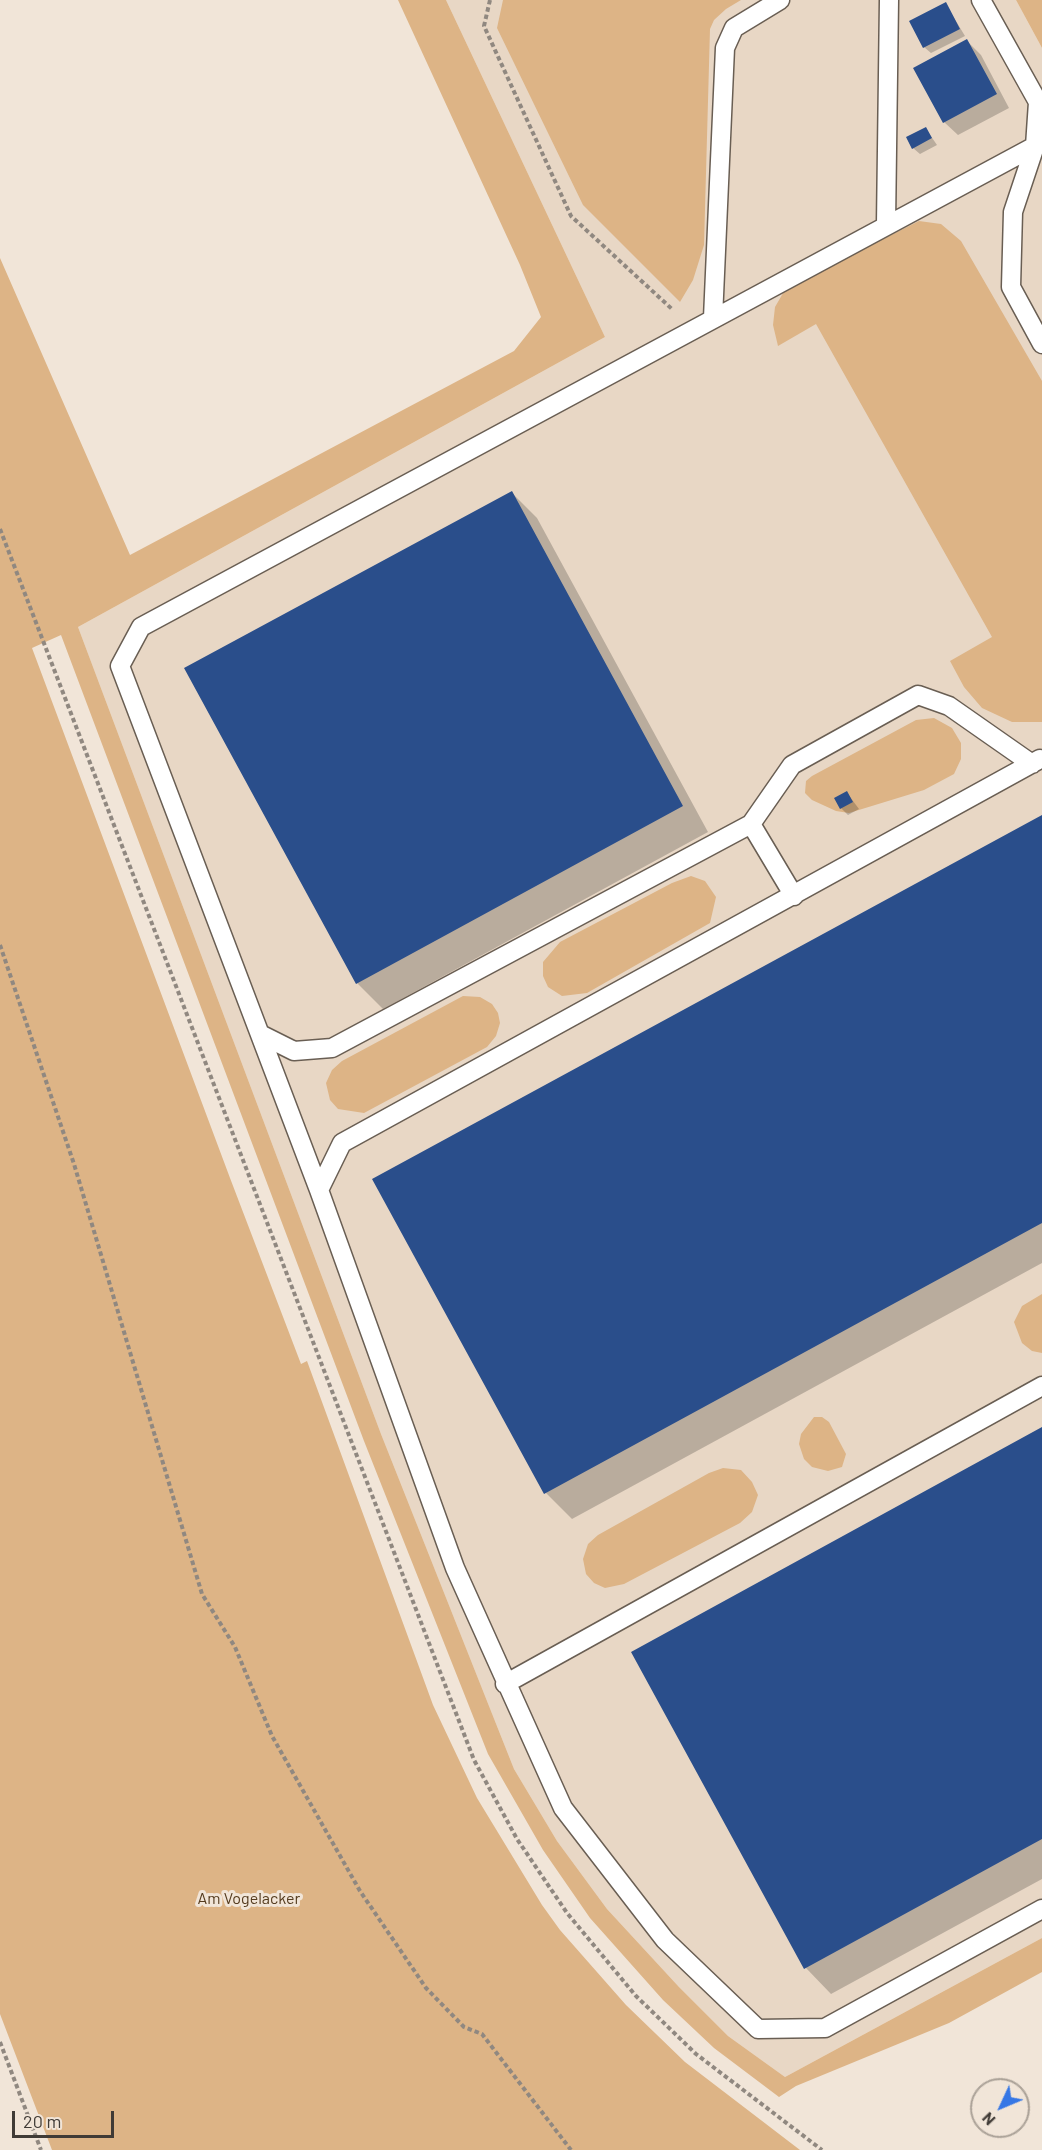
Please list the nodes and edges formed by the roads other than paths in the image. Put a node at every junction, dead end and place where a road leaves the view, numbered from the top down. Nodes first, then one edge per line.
1 (780, 0) edge
2 (889, 0) edge
3 (981, 0) edge
4 (1035, 146) junction
5 (886, 224) junction
6 (713, 318) junction
7 (1042, 344) edge
8 (1037, 761) edge
9 (751, 824) junction
10 (794, 896) junction
11 (260, 1034) junction
12 (319, 1190) junction
13 (1042, 1386) edge
14 (505, 1684) junction
15 (1042, 1909) edge

1 - 6 lane
2 - 5 lane
3 - 4 lane
4 - 5 lane
4 - 7 lane
5 - 6 lane
6 - 11 lane
8 - 9 lane
8 - 10 lane
9 - 10 lane
9 - 11 lane
10 - 12 lane
11 - 12 lane
12 - 14 lane
13 - 14 lane
14 - 15 lane

